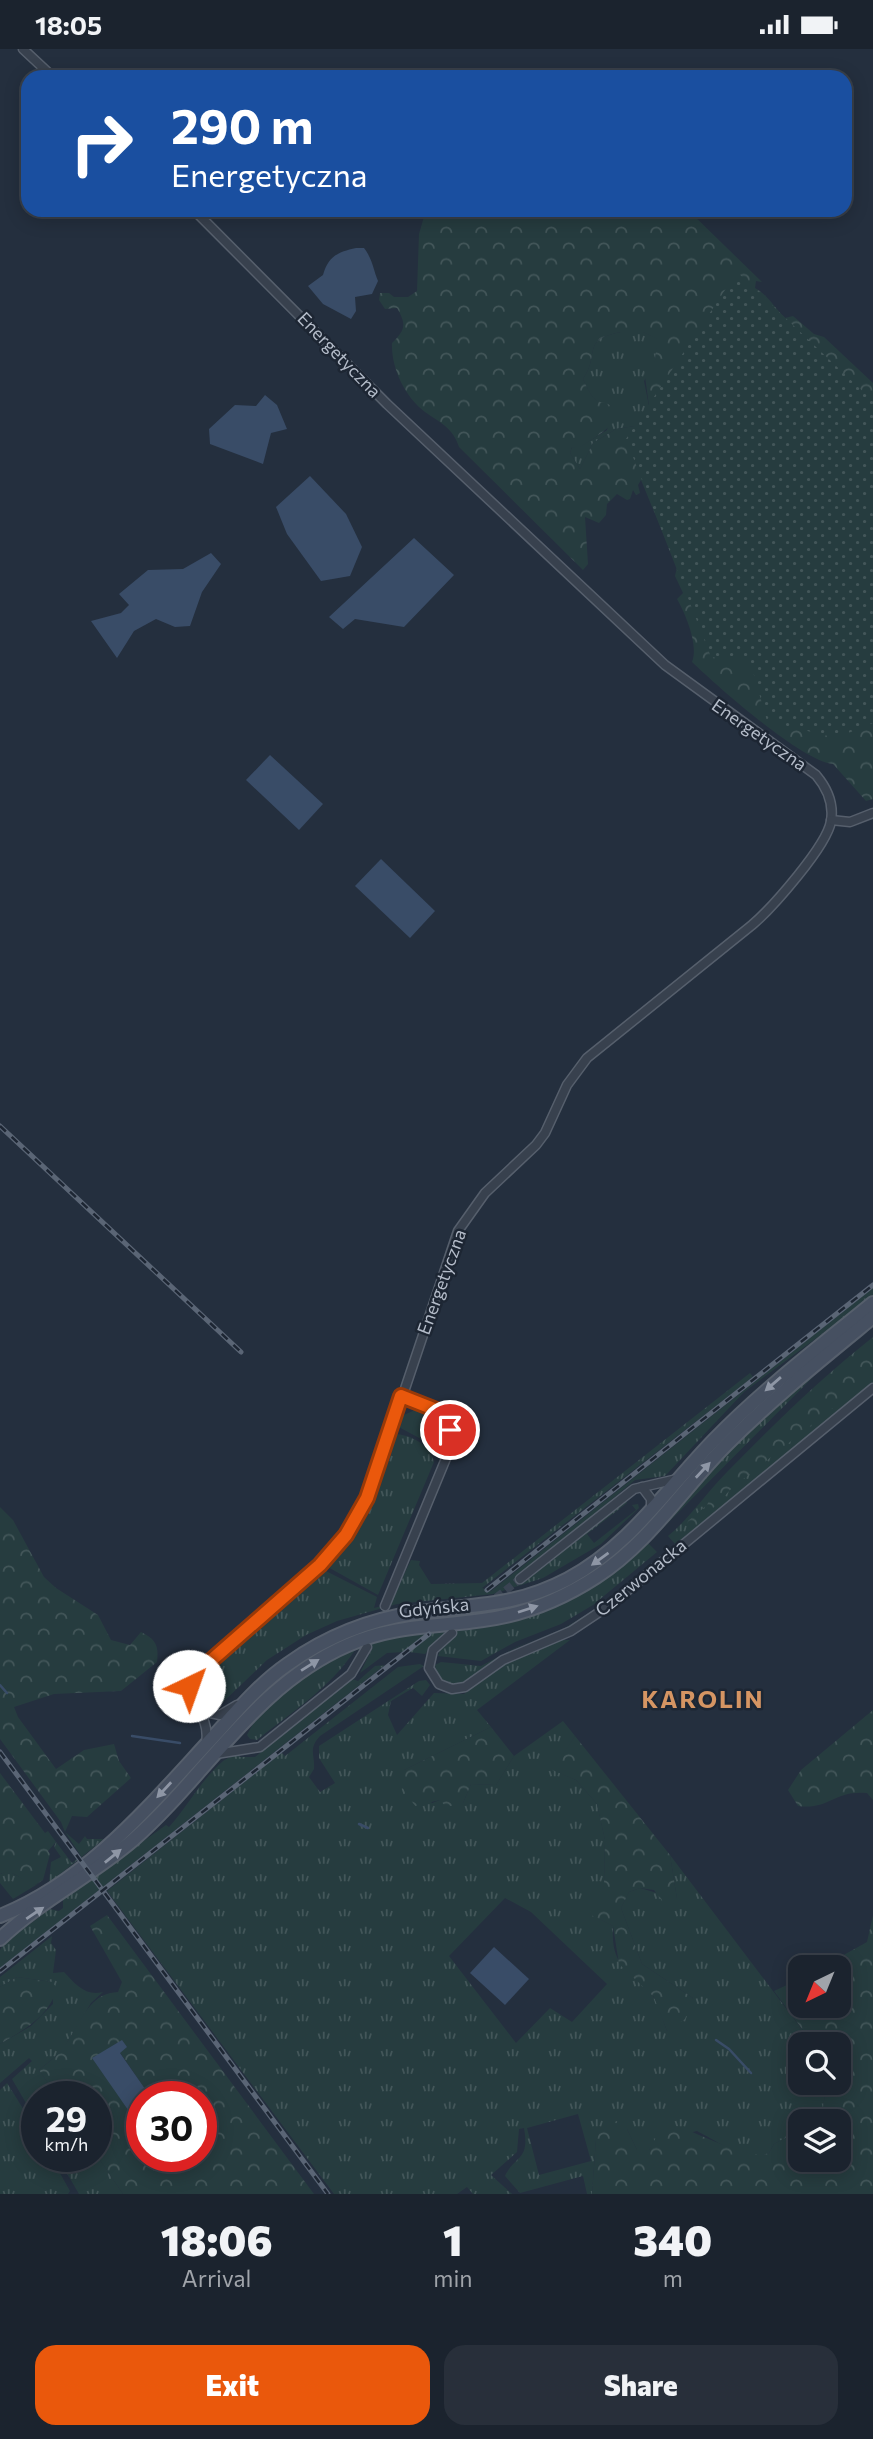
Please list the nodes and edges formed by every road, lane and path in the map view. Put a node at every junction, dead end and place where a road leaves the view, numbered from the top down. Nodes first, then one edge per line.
1 (23, 49) edge
2 (45, 70) edge
3 (201, 217) edge
4 (873, 813) edge
5 (831, 820) junction
6 (873, 1303) edge
7 (873, 1317) edge
8 (873, 1388) edge
9 (401, 1396) junction
10 (680, 1478) junction
11 (642, 1487) junction
12 (650, 1513) junction
13 (520, 1579) tunnel mouth
14 (385, 1606) dead end
15 (452, 1633) dead end
16 (367, 1647) dead end
17 (249, 1698) junction
18 (201, 1711) junction
19 (241, 1725) junction
20 (210, 1749) junction
21 (248, 1750) junction
22 (0, 1916) edge
23 (0, 1939) edge

1 - 2 street
3 - 5 street, Energetyczna
4 - 5 street
5 - 9 street, Energetyczna
6 -> 10 main road, Gdyńska
19 -> 7 main road, Gdyńska
8 - 15 street, Czerwonacka
9 - 14 street
9 - 18 street, Energetyczna
10 - 11 street
10 - 12 main road, Gdyńska
11 - 12 street
11 - 13 street
12 -> 17 main road, Gdyńska
16 - 21 street
17 - 18 street
17 - 20 main road, Gdyńska
18 - 20 street, Energetyczna
19 - 20 main road, Gdyńska
19 - 21 street
20 - 21 street
20 -> 22 main road, Gdyńska
23 -> 20 main road, Gdyńska

